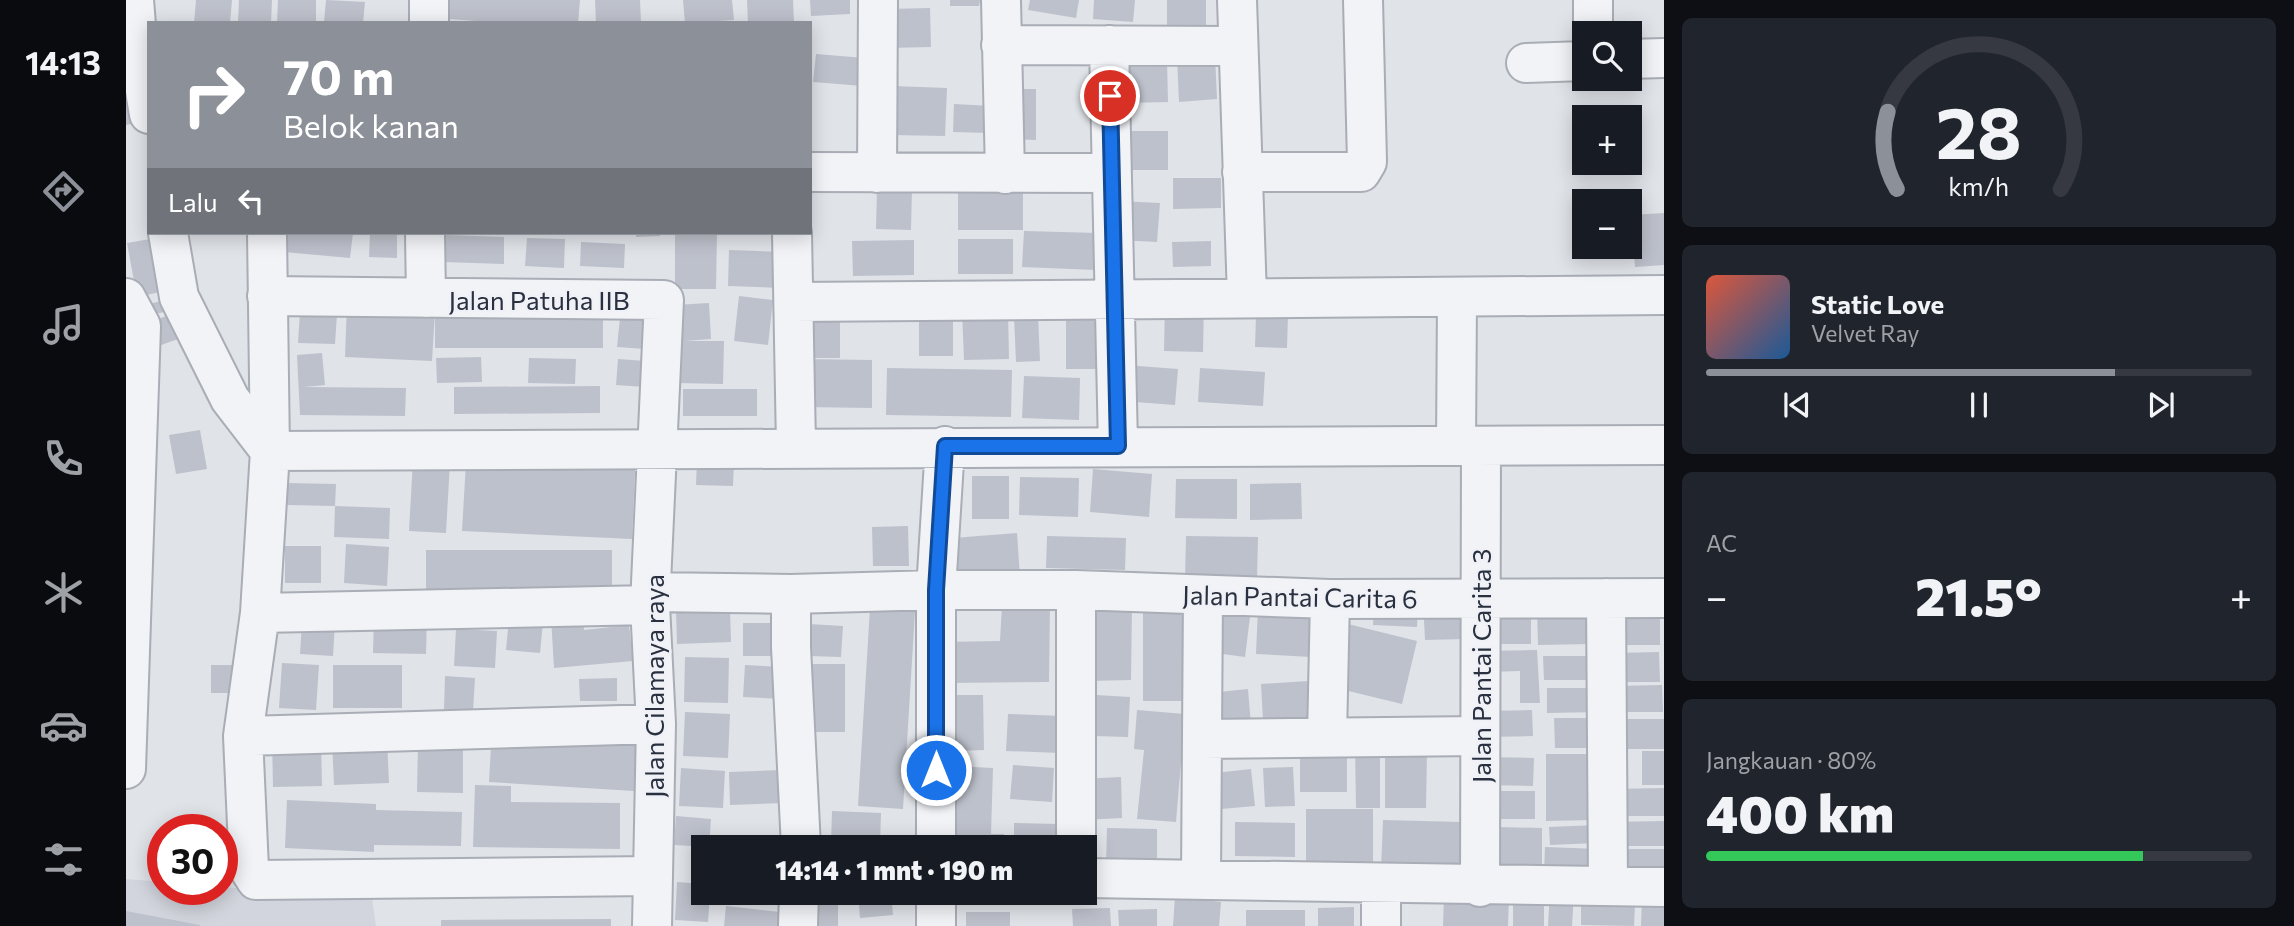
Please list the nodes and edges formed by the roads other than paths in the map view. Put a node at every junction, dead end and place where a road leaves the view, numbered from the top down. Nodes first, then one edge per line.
1 (134, 0) edge
2 (429, 0) edge
3 (878, 0) edge
4 (1001, 0) edge
5 (1237, 0) edge
6 (1363, 0) edge
7 (1593, 0) edge
8 (429, 21) edge
9 (1592, 21) edge
10 (1001, 45) junction
11 (1109, 45) junction
12 (1236, 46) junction
13 (143, 50) edge
14 (1664, 58) edge
15 (1642, 59) edge
16 (1572, 61) edge
17 (1526, 63) dead end
18 (147, 93) edge
19 (812, 172) edge
20 (1242, 172) junction
21 (877, 173) junction
22 (1111, 173) junction
23 (1005, 174) junction
24 (168, 235) edge
25 (267, 235) edge
26 (425, 235) edge
27 (792, 235) edge
28 (1664, 295) edge
29 (267, 296) junction
30 (1247, 297) junction
31 (126, 298) edge
32 (426, 298) junction
33 (1457, 299) junction
34 (1115, 301) junction
35 (794, 302) junction
36 (1468, 445) junction
37 (1664, 445) edge
38 (796, 446) junction
39 (945, 446) junction
40 (1118, 446) junction
41 (658, 447) junction
42 (270, 451) junction
43 (132, 454) edge
44 (936, 590) junction
45 (1076, 590) junction
46 (791, 594) junction
47 (1203, 595) junction
48 (1481, 598) junction
49 (1606, 598) junction
50 (1664, 598) edge
51 (650, 599) junction
52 (1331, 599) junction
53 (260, 613) junction
54 (129, 615) edge
55 (656, 724) junction
56 (243, 736) junction
57 (1479, 736) junction
58 (1327, 737) junction
59 (1202, 739) junction
60 (126, 769) edge
61 (801, 835) edge
62 (936, 835) edge
63 (1076, 835) edge
64 (652, 876) junction
65 (1097, 878) edge
66 (1201, 878) junction
67 (1381, 885) junction
68 (1608, 886) junction
69 (1480, 887) junction
70 (1664, 887) edge
71 (799, 905) edge
72 (936, 905) edge
73 (652, 926) edge
74 (798, 926) edge
75 (936, 926) edge
76 (1381, 926) edge

1 - 13 street
2 - 8 street
3 - 21 street
4 - 10 street
5 - 12 street
6 - 20 street
7 - 9 street
10 - 11 street
10 - 23 street
11 - 12 street
11 - 22 street
12 - 20 street
13 - 18 street
14 - 15 street
16 - 17 street
19 - 21 street
20 - 30 street
21 - 23 street
22 - 23 street
22 - 34 street
24 - 42 street
25 - 29 street
26 - 32 street
27 - 35 street
28 - 33 street
29 - 32 street, Jalan Patuha IIB
29 - 42 street
30 - 33 street
30 - 34 street
31 - 43 street
32 - 41 street, Jalan Patuha IIB
33 - 36 street, Jalan Pantai Carita 3
34 - 35 street
34 - 40 street
35 - 38 street
36 - 37 street
36 - 40 street
36 - 48 street, Jalan Pantai Carita 3
38 - 39 street
38 - 41 street
39 - 40 street
39 - 44 street
41 - 42 street
41 - 51 street, Jalan Cilamaya raya
42 - 53 street
43 - 54 street
44 - 45 street, Jalan Pantai Carita 6
44 - 46 street, Jalan Cilamaya raya
44 - 62 street
45 - 47 street, Jalan Pantai Carita 6
45 - 63 street
46 - 51 street, Jalan Cilamaya raya
46 - 61 street
47 - 52 street, Jalan Pantai Carita 6
47 - 59 street
48 - 49 street, Jalan Pantai Carita 6
48 - 52 street, Jalan Pantai Carita 6
48 - 57 street, Jalan Pantai Carita 3
49 - 50 street, Jalan Pantai Carita 6
49 - 68 street
51 - 53 street, Jalan Cilamaya raya
51 - 55 street, Jalan Cilamaya raya
52 - 58 street
53 - 56 street
54 - 60 street
55 - 56 street
55 - 64 street, Jalan Cilamaya raya
56 - 64 street
57 - 58 street
57 - 69 street, Jalan Pantai Carita 3
58 - 59 street
59 - 66 street
64 - 73 street, Jalan Cilamaya raya
65 - 66 street
66 - 67 street
67 - 69 street
67 - 76 street
68 - 69 street
68 - 70 street
71 - 74 street
72 - 75 street

